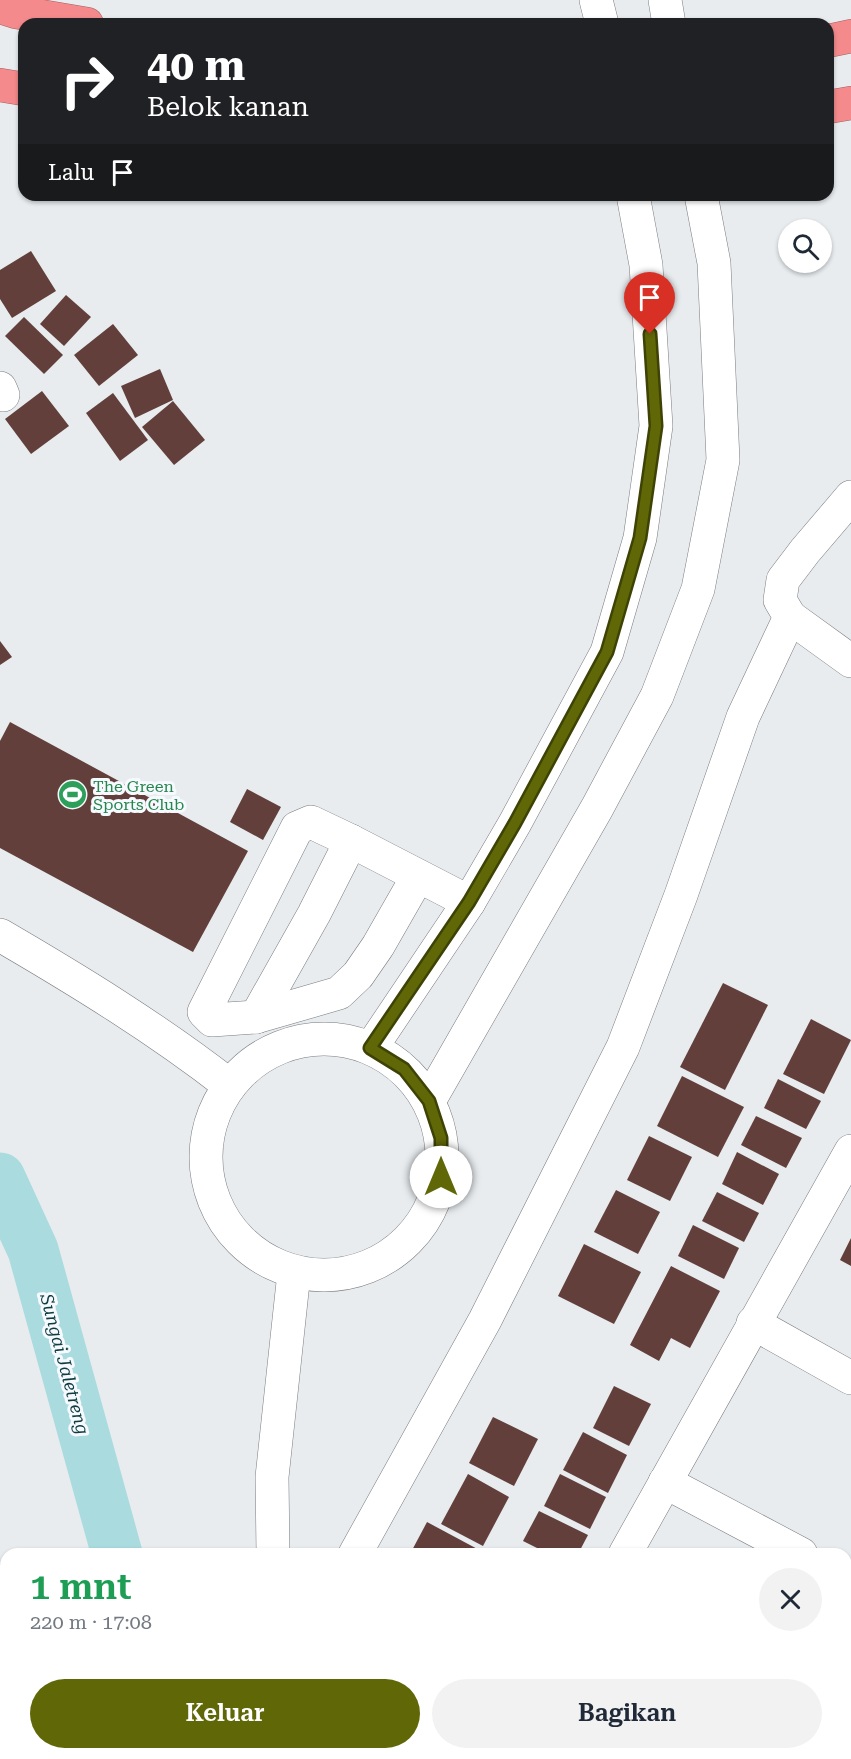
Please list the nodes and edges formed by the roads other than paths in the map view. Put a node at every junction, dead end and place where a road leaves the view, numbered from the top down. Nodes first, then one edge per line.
1 (665, 0) edge
2 (0, 7) edge
3 (52, 18) edge
4 (668, 18) edge
5 (851, 36) edge
6 (834, 40) edge
7 (0, 85) edge
8 (18, 88) edge
9 (851, 103) edge
10 (834, 106) edge
11 (634, 201) edge
12 (702, 201) edge
13 (851, 497) edge
14 (790, 617) junction
15 (851, 661) edge
16 (351, 841) junction
17 (418, 876) junction
18 (469, 902) junction
19 (0, 935) edge
20 (256, 1017) junction
21 (370, 1048) junction
22 (229, 1085) junction
23 (429, 1101) junction
24 (851, 1151) edge
25 (294, 1273) junction
26 (753, 1323) junction
27 (851, 1378) edge
28 (665, 1482) junction
29 (273, 1548) edge
30 (358, 1548) edge
31 (628, 1548) edge
32 (790, 1548) edge

1 - 4 street
2 - 3 highway
5 - 6 highway
7 - 8 highway
9 - 10 highway
11 - 18 street
12 - 23 street
13 - 14 street
14 - 15 street
14 - 30 street
16 - 17 street
16 - 20 street
16 - 20 street
17 - 18 street
17 - 20 street
18 - 21 street
19 - 22 street
21 - 22 street
21 - 23 street
22 - 25 street
23 - 25 street
24 - 26 street
25 - 29 street
26 - 27 street
26 - 28 street
28 - 31 street
28 - 32 street

